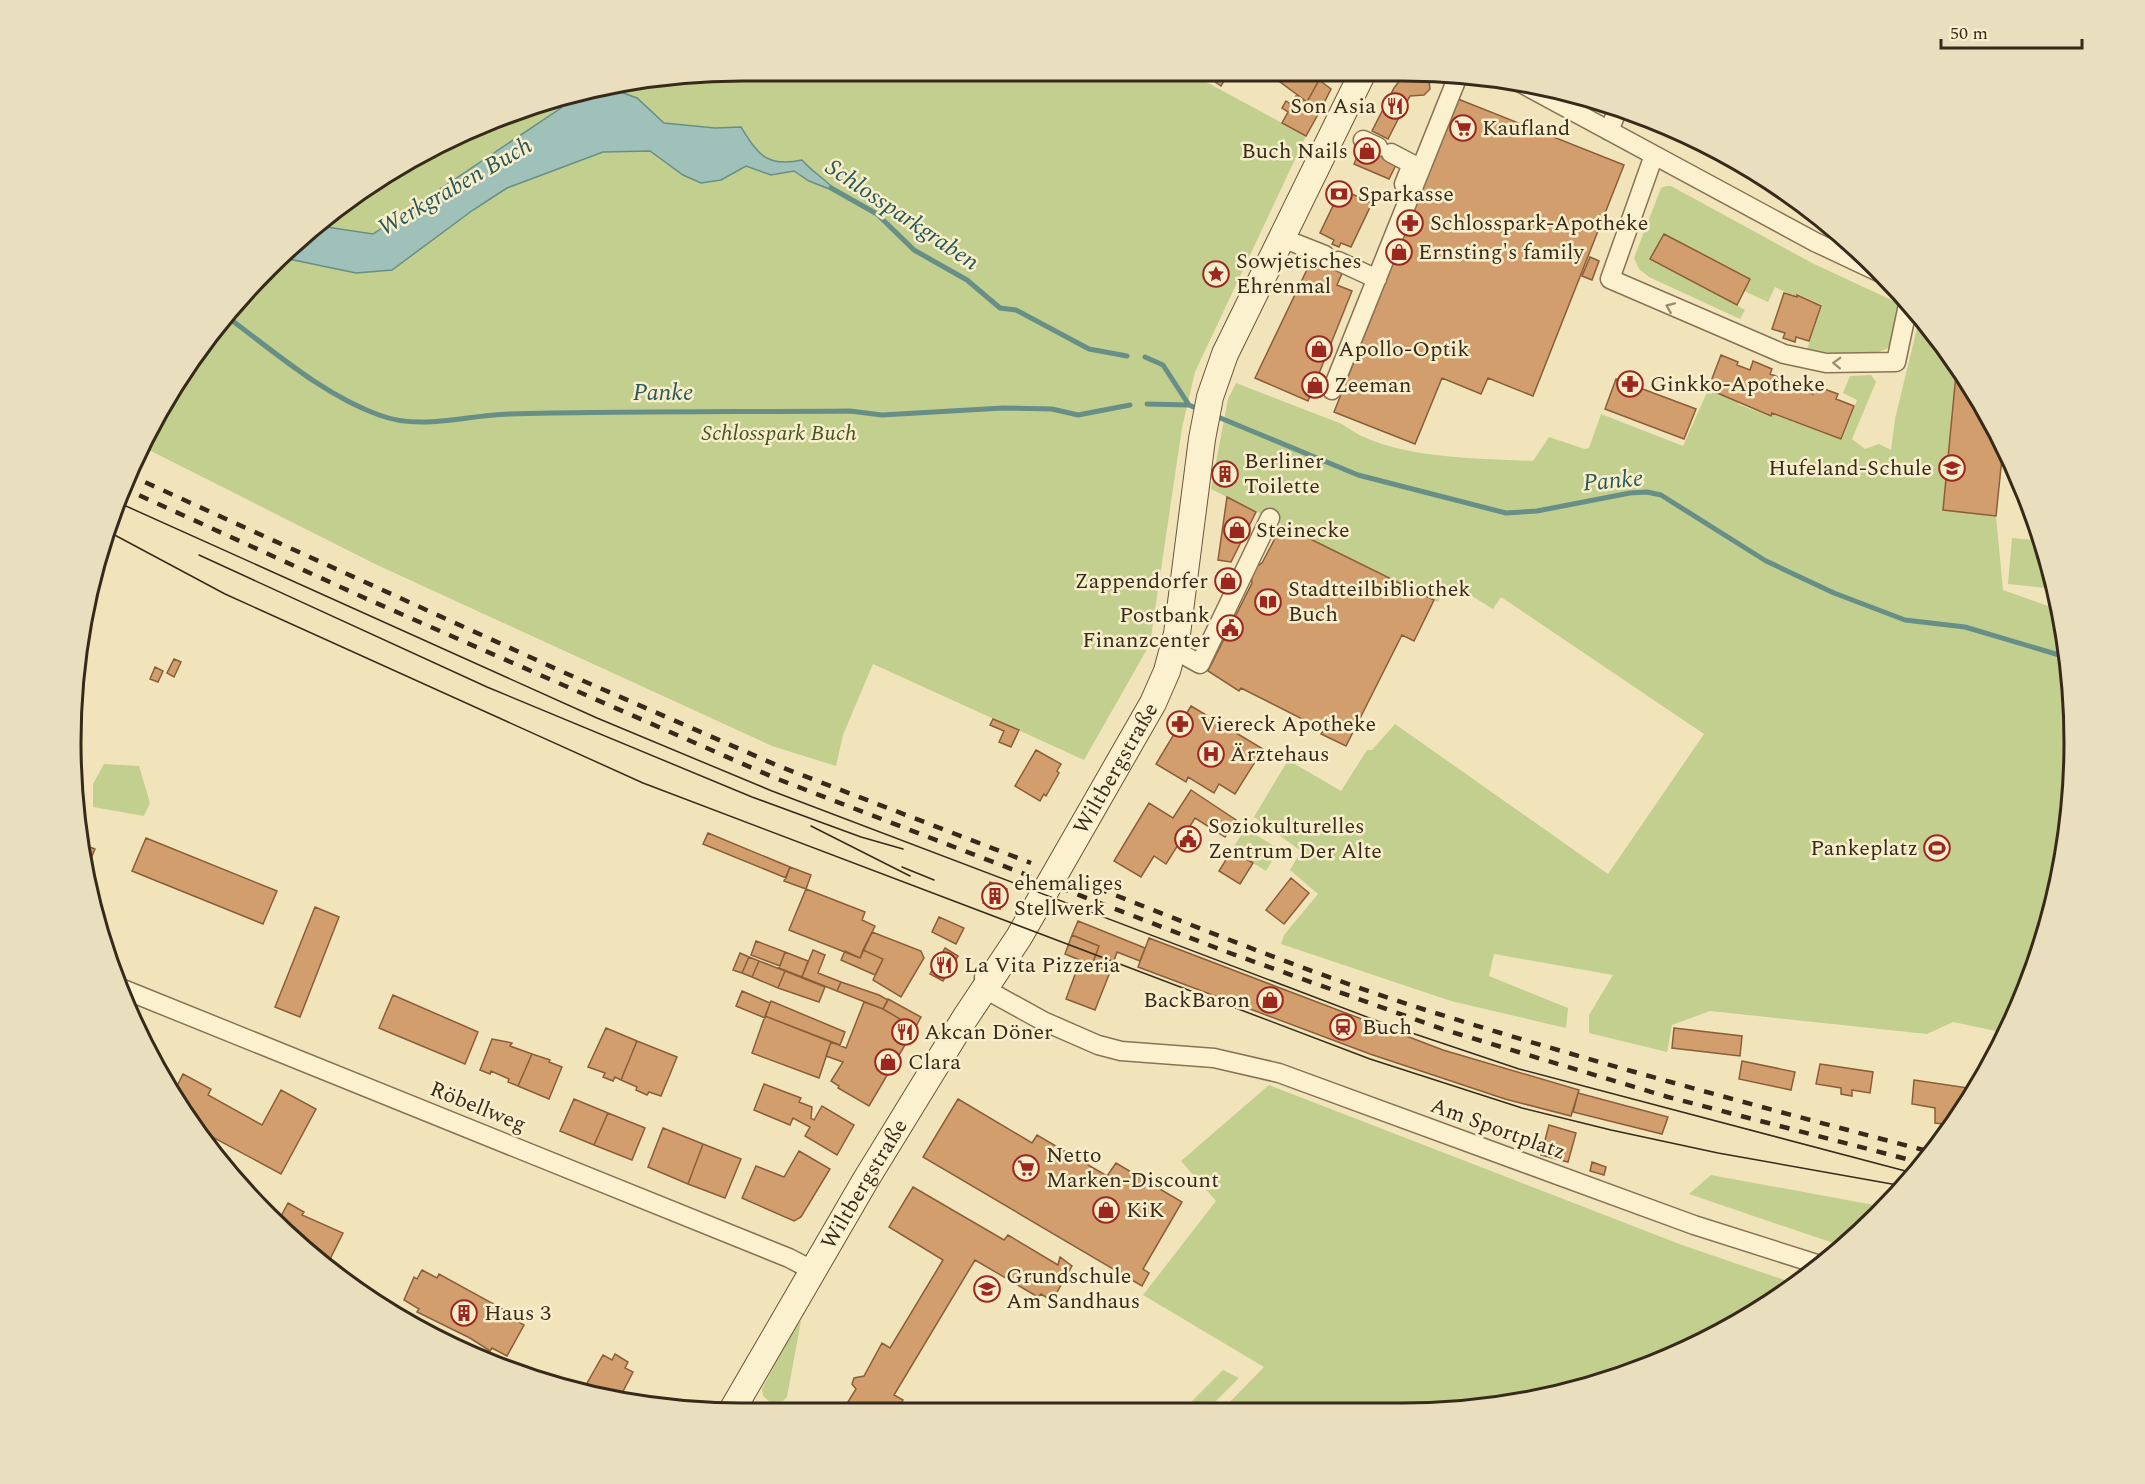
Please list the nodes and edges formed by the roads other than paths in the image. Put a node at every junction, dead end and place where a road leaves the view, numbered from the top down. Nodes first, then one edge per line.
1 (1359, 81) edge
2 (1455, 83) edge
3 (1549, 98) edge
4 (1615, 116) edge
5 (1609, 131) junction
6 (1377, 147) dead end
7 (1654, 154) junction
8 (1412, 191) junction
9 (1282, 238) junction
10 (1856, 261) edge
11 (1377, 279) junction
12 (1906, 314) edge
13 (1332, 390) dead end
14 (1270, 519) dead end
15 (1173, 649) junction
16 (986, 989) junction
17 (130, 992) edge
18 (1810, 1262) edge
19 (814, 1271) junction
20 (738, 1403) edge

1 - 9 main road, Wiltbergstraße
2 - 8 street
3 - 5 street
4 - 5 street
5 - 7 street
6 - 8 street
7 - 10 street
12 -> 7 street
8 - 11 street
9 - 11 street
9 - 15 main road, Wiltbergstraße
11 - 13 street
14 - 15 street
15 - 16 main road, Wiltbergstraße
16 - 18 street, Am Sportplatz
16 - 19 main road, Wiltbergstraße
17 - 19 street, Röbellweg
19 - 20 main road, Wiltbergstraße

